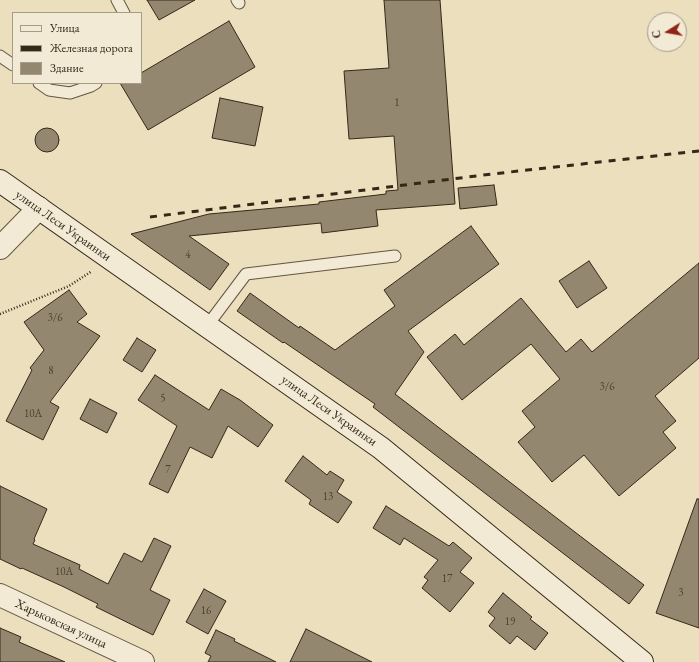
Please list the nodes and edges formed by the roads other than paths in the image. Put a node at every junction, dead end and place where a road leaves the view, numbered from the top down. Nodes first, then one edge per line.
1 (117, 0) edge
2 (123, 12) edge
3 (0, 56) edge
4 (12, 64) edge
5 (40, 84) edge
6 (94, 84) edge
7 (0, 181) edge
8 (38, 208) junction
9 (0, 248) edge
10 (395, 256) dead end
11 (207, 326) junction
12 (0, 595) edge
13 (143, 662) edge
14 (642, 662) edge

1 - 2 lane
3 - 4 lane
5 - 6 lane
7 - 8 main road, улица Леси Украинки
8 - 9 main road
8 - 11 main road, улица Леси Украинки
10 - 11 lane
11 - 14 main road, улица Леси Украинки
12 - 13 main road, Харьковская улица

